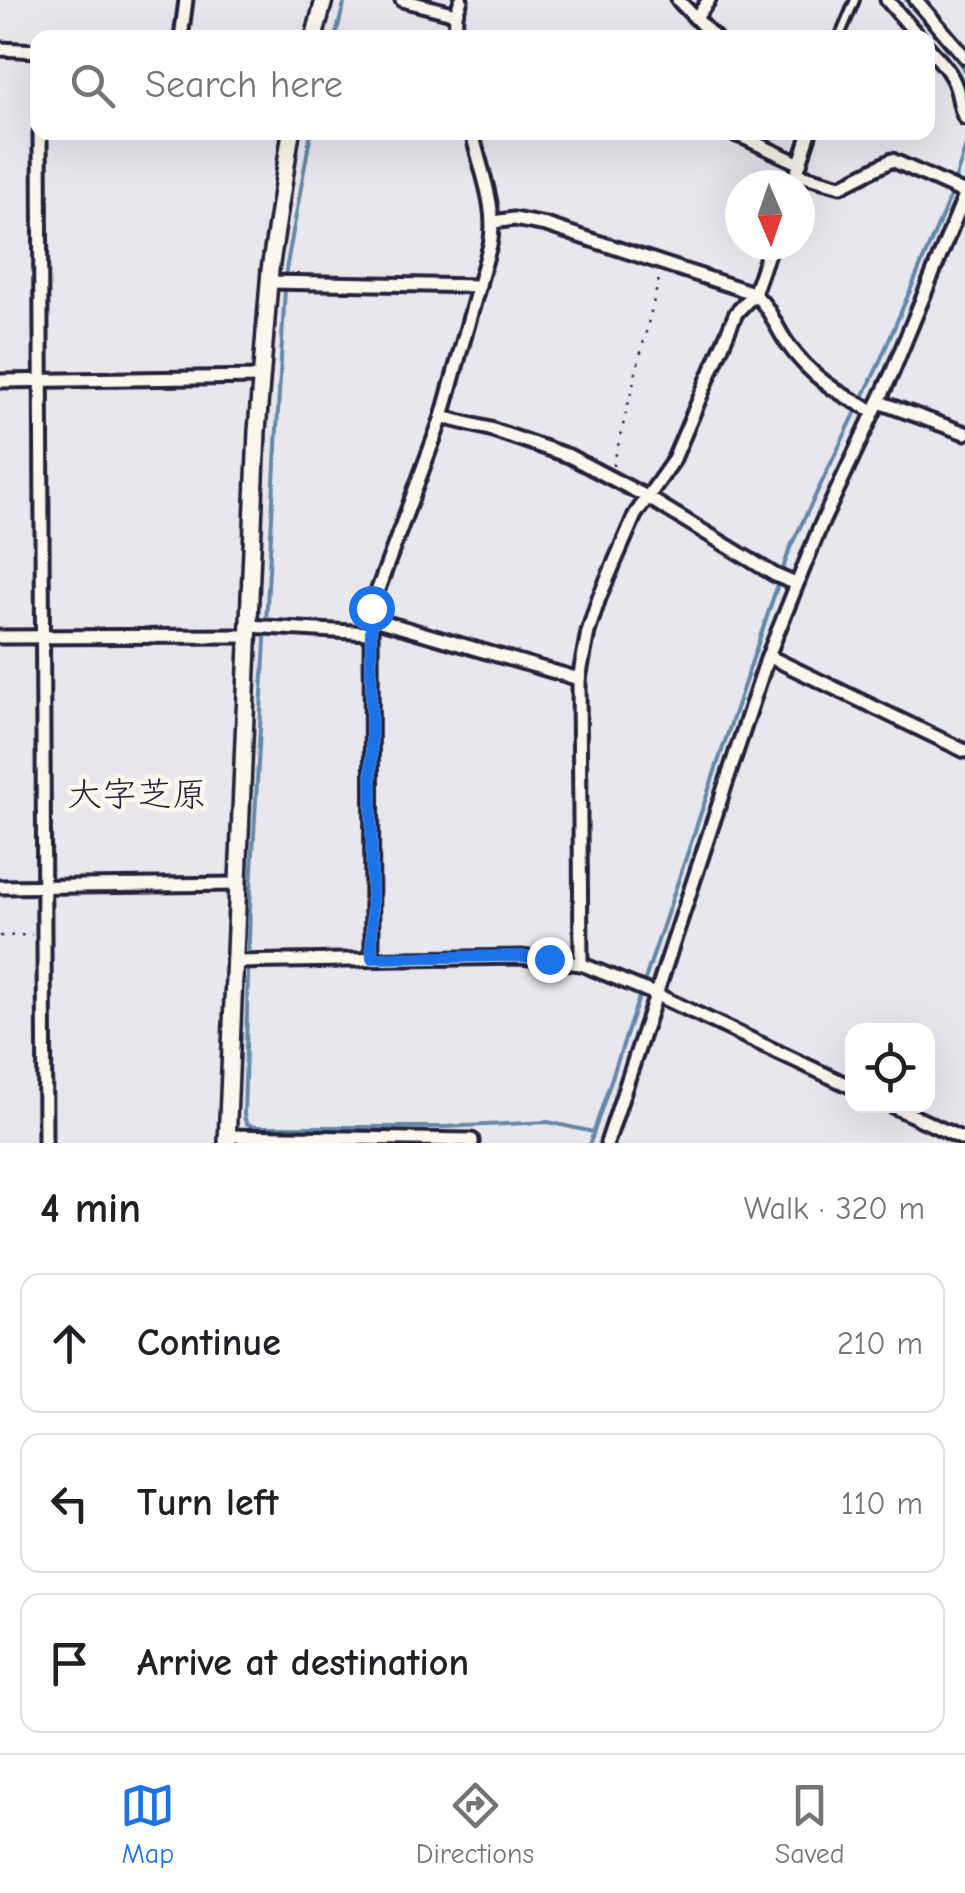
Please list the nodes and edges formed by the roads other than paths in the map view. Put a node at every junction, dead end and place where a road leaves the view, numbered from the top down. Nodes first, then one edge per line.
1 (186, 0) edge
2 (324, 0) edge
3 (402, 0) edge
4 (461, 0) edge
5 (678, 0) edge
6 (709, 0) edge
7 (855, 0) edge
8 (887, 0) edge
9 (916, 0) edge
10 (456, 14) junction
11 (696, 18) junction
12 (182, 30) edge
13 (316, 30) edge
14 (455, 30) edge
15 (707, 30) edge
16 (842, 30) edge
17 (913, 30) edge
18 (0, 49) edge
19 (30, 51) edge
20 (935, 55) edge
21 (965, 57) edge
22 (965, 117) edge
23 (40, 140) edge
24 (290, 140) edge
25 (474, 140) edge
26 (748, 140) edge
27 (808, 140) edge
28 (791, 170) edge
29 (798, 170) edge
30 (815, 179) edge
31 (964, 193) edge
32 (493, 222) junction
33 (766, 260) edge
34 (281, 283) junction
35 (478, 286) junction
36 (754, 294) junction
37 (260, 377) junction
38 (42, 380) junction
39 (0, 381) edge
40 (873, 407) junction
41 (442, 418) junction
42 (965, 433) edge
43 (647, 497) junction
44 (793, 583) junction
45 (370, 618) junction
46 (258, 629) junction
47 (370, 633) junction
48 (0, 636) edge
49 (42, 636) junction
50 (768, 656) junction
51 (580, 679) junction
52 (965, 752) edge
53 (237, 884) junction
54 (0, 887) edge
55 (44, 887) junction
56 (372, 958) junction
57 (233, 962) junction
58 (581, 964) junction
59 (654, 993) junction
60 (845, 1084) edge
61 (907, 1113) edge
62 (226, 1140) edge
63 (965, 1140) edge
64 (45, 1143) edge
65 (472, 1143) edge
66 (606, 1143) edge

1 - 12 street
2 - 13 street
3 - 10 street
4 - 10 street
5 - 11 street
6 - 11 street
7 - 16 lane
8 - 17 street
9 - 21 street
10 - 14 street
11 - 15 street
18 - 19 street
20 - 22 street
23 - 38 street
24 - 34 street
25 - 32 street
26 - 28 street
27 - 29 street
30 - 31 street
31 - 40 street
32 - 35 street
32 - 36 street
33 - 36 street
34 - 35 street
34 - 37 street
35 - 41 street
36 - 40 street
36 - 43 street
37 - 38 street
37 - 46 street
38 - 39 street
38 - 49 street
40 - 42 street
40 - 44 street
41 - 43 street
41 - 45 street
43 - 44 street
43 - 51 street
44 - 50 street
45 - 47 street
45 - 51 street
46 - 47 street
46 - 49 street
46 - 53 street
47 - 56 street
48 - 49 street
49 - 55 street
50 - 52 street
50 - 59 street
51 - 58 street
53 - 55 street
53 - 57 street
54 - 55 street
55 - 64 street
56 - 57 street
56 - 58 street
57 - 62 street
58 - 59 street
59 - 60 street
59 - 66 street
61 - 63 street
62 - 65 street

